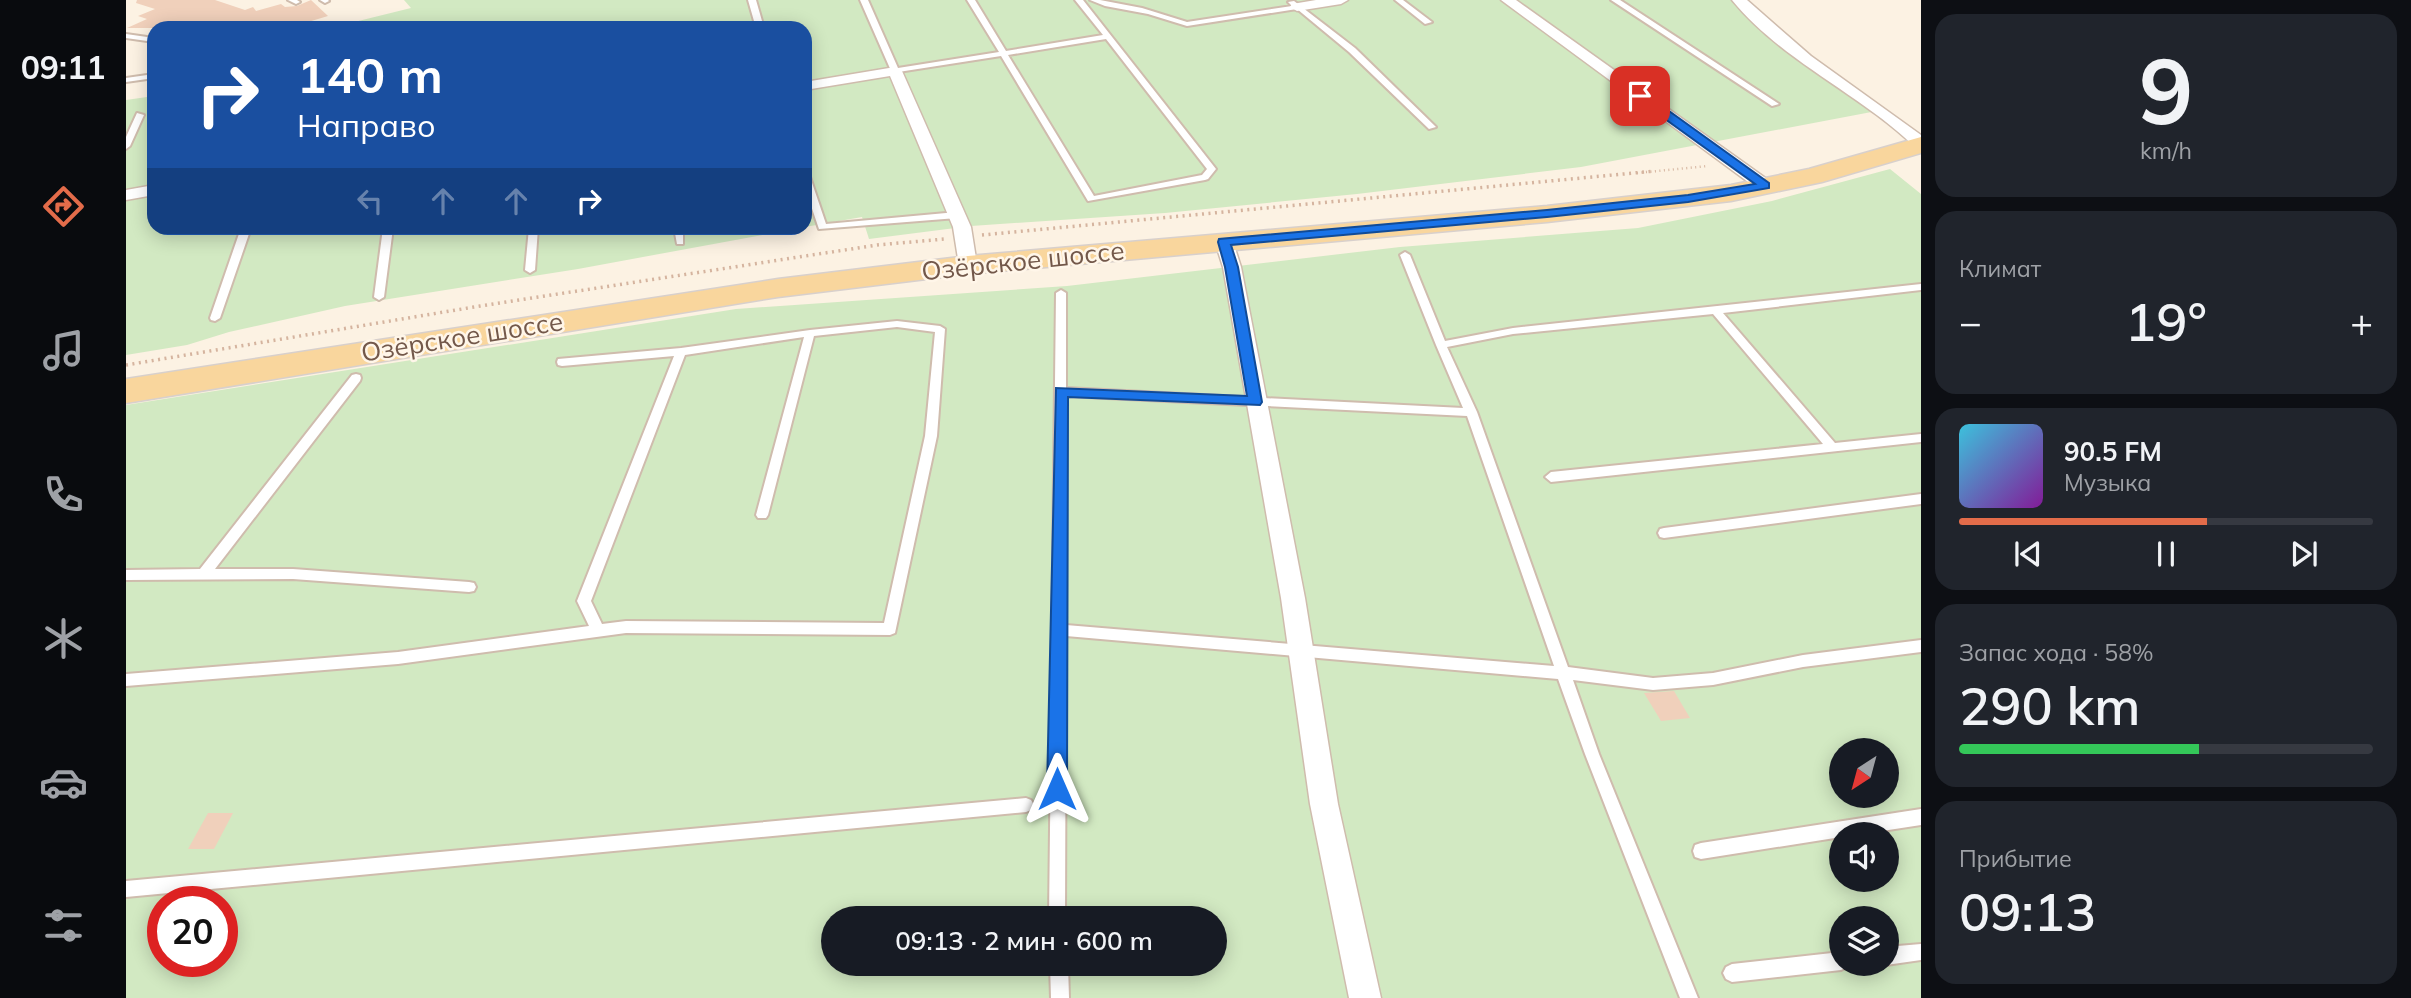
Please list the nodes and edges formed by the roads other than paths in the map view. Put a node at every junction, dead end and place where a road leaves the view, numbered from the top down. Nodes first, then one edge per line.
1 (752, 0) edge
2 (864, 0) edge
3 (971, 0) edge
4 (1079, 0) edge
5 (1094, 0) edge
6 (1341, 0) edge
7 (1399, 0) edge
8 (1508, 0) edge
9 (1615, 0) edge
10 (1740, 0) edge
11 (1293, 4) edge
12 (758, 21) edge
13 (1428, 22) dead end
14 (126, 36) edge
15 (1107, 37) junction
16 (147, 39) edge
17 (1004, 54) junction
18 (895, 71) junction
19 (147, 77) edge
20 (126, 80) edge
21 (812, 85) edge
22 (1775, 104) dead end
23 (140, 114) dead end
24 (1432, 127) dead end
25 (1921, 145) edge
26 (126, 146) edge
27 (1765, 186) junction
28 (147, 191) edge
29 (126, 195) edge
30 (812, 196) edge
31 (957, 215) junction
32 (244, 235) edge
33 (387, 235) edge
34 (532, 235) edge
35 (679, 235) edge
36 (680, 242) dead end
37 (1224, 242) junction
38 (1405, 255) dead end
39 (968, 265) junction
40 (530, 270) dead end
41 (1921, 286) edge
42 (1061, 293) dead end
43 (379, 297) dead end
44 (1716, 311) junction
45 (215, 318) dead end
46 (810, 333) junction
47 (1441, 345) junction
48 (681, 352) junction
49 (562, 362) dead end
50 (356, 378) dead end
51 (126, 391) edge
52 (1061, 392) junction
53 (1255, 402) junction
54 (1471, 412) junction
55 (1921, 438) edge
56 (1833, 447) junction
57 (1551, 477) dead end
58 (1921, 499) edge
59 (762, 515) dead end
60 (1664, 533) dead end
61 (203, 574) junction
62 (126, 575) edge
63 (469, 587) dead end
64 (1058, 630) junction
65 (598, 631) junction
66 (1921, 646) edge
67 (1301, 650) junction
68 (1563, 673) junction
69 (126, 680) edge
70 (1026, 805) dead end
71 (1921, 817) edge
72 (1701, 851) dead end
73 (126, 889) edge
74 (1057, 906) edge
75 (1921, 952) edge
76 (1899, 955) edge
77 (1829, 962) edge
78 (1732, 973) dead end
79 (1059, 976) edge
80 (1060, 998) edge
81 (1365, 998) edge
82 (1689, 998) edge

1 - 12 lane
2 - 18 lane
3 - 17 lane
4 - 15 lane
5 - 11 lane
6 - 11 street
7 - 13 lane
8 - 27 street
9 - 22 lane
10 - 25 street
11 - 24 lane
14 - 16 lane
15 - 17 lane
15 - 17 lane
17 - 18 lane
18 - 21 street
18 - 31 street
19 - 20 lane
23 - 26 lane
25 - 27 main road, Озёрское шоссе
27 - 37 main road, Озёрское шоссе
28 - 29 street
30 - 31 lane
31 - 39 street
32 - 45 lane
33 - 43 lane
34 - 40 lane
35 - 36 lane
37 - 39 main road, Озёрское шоссе
37 - 53 street
38 - 47 lane
39 - 51 main road, Озёрское шоссе
41 - 44 lane
42 - 52 lane
44 - 47 lane
44 - 56 lane
46 - 48 lane
46 - 59 lane
46 - 65 lane
47 - 54 lane
48 - 49 lane
48 - 65 lane
50 - 61 lane
52 - 53 lane
52 - 64 lane
53 - 54 lane
53 - 67 street
54 - 68 lane
55 - 56 lane
56 - 57 lane
58 - 60 lane
61 - 62 lane
61 - 63 lane
64 - 67 lane
64 - 74 lane
65 - 69 lane
66 - 68 lane
67 - 68 lane
67 - 81 street
68 - 82 lane
70 - 73 lane
71 - 72 lane
75 - 76 lane
77 - 78 lane
79 - 80 lane

